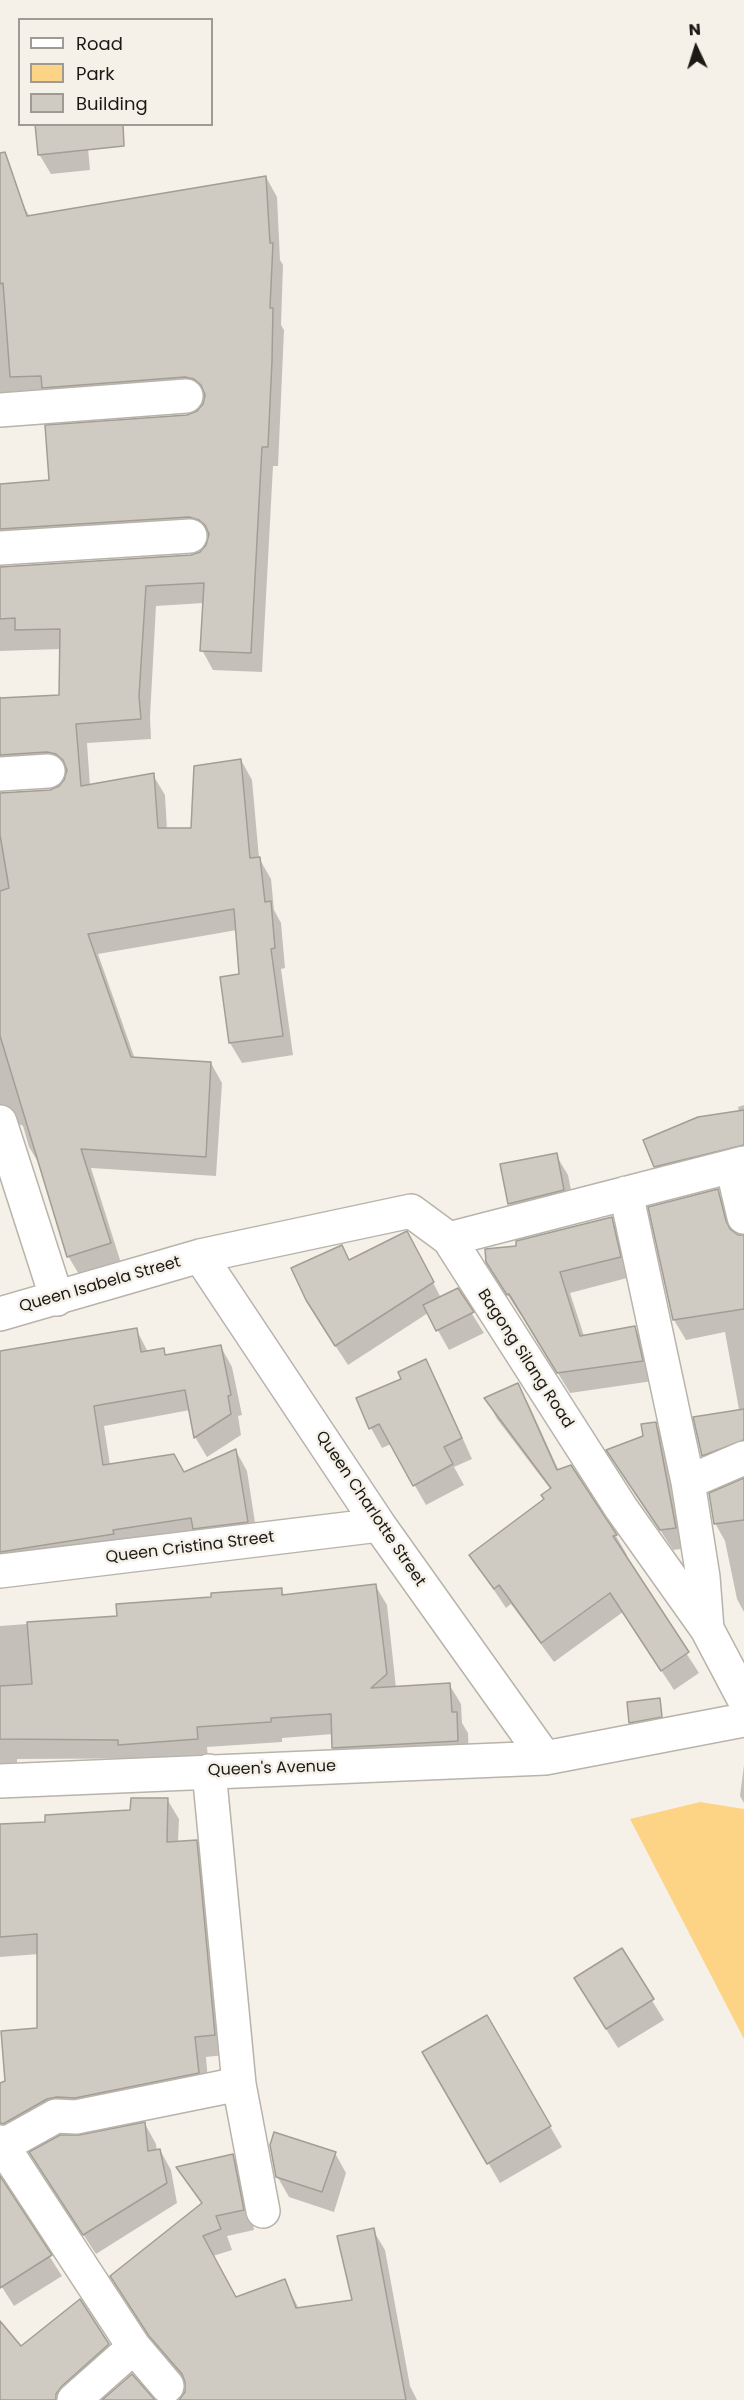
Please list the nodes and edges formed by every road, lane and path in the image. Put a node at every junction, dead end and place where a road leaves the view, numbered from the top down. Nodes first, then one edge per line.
1 (186, 396) dead end
2 (0, 410) edge
3 (190, 536) dead end
4 (0, 548) edge
5 (48, 771) dead end
6 (0, 774) edge
7 (0, 1122) edge
8 (738, 1164) edge
9 (626, 1192) junction
10 (744, 1217) edge
11 (449, 1239) junction
12 (200, 1256) junction
13 (57, 1299) junction
14 (0, 1314) edge
15 (744, 1458) edge
16 (688, 1482) junction
17 (379, 1525) junction
18 (0, 1571) edge
19 (707, 1629) junction
20 (744, 1699) edge
21 (744, 1720) edge
22 (545, 1758) junction
23 (209, 1771) junction
24 (0, 1781) edge
25 (239, 2084) junction
26 (1, 2144) edge
27 (263, 2211) dead end
28 (134, 2347) junction
29 (167, 2386) dead end
30 (74, 2400) edge

1 - 2 street
3 - 4 street
5 - 6 street
7 - 13 street
8 - 9 street
8 - 10 street
9 - 11 street
9 - 16 street
11 - 12 street, Bagong Silang Road
11 - 19 street, Bagong Silang Road
12 - 13 street, Queen Isabela Street
12 - 17 street, Queen Charlotte Street
13 - 14 street, Queen Isabela Street
15 - 16 street
16 - 19 street
17 - 18 street, Queen Cristina Street
17 - 22 street, Queen Charlotte Street
19 - 20 street, Bagong Silang Road
21 - 22 street, Queen's Avenue
22 - 23 street, Queen's Avenue
23 - 24 street, Queen's Avenue
23 - 25 street
25 - 26 street
25 - 27 street
26 - 28 street
28 - 29 street
28 - 30 street

